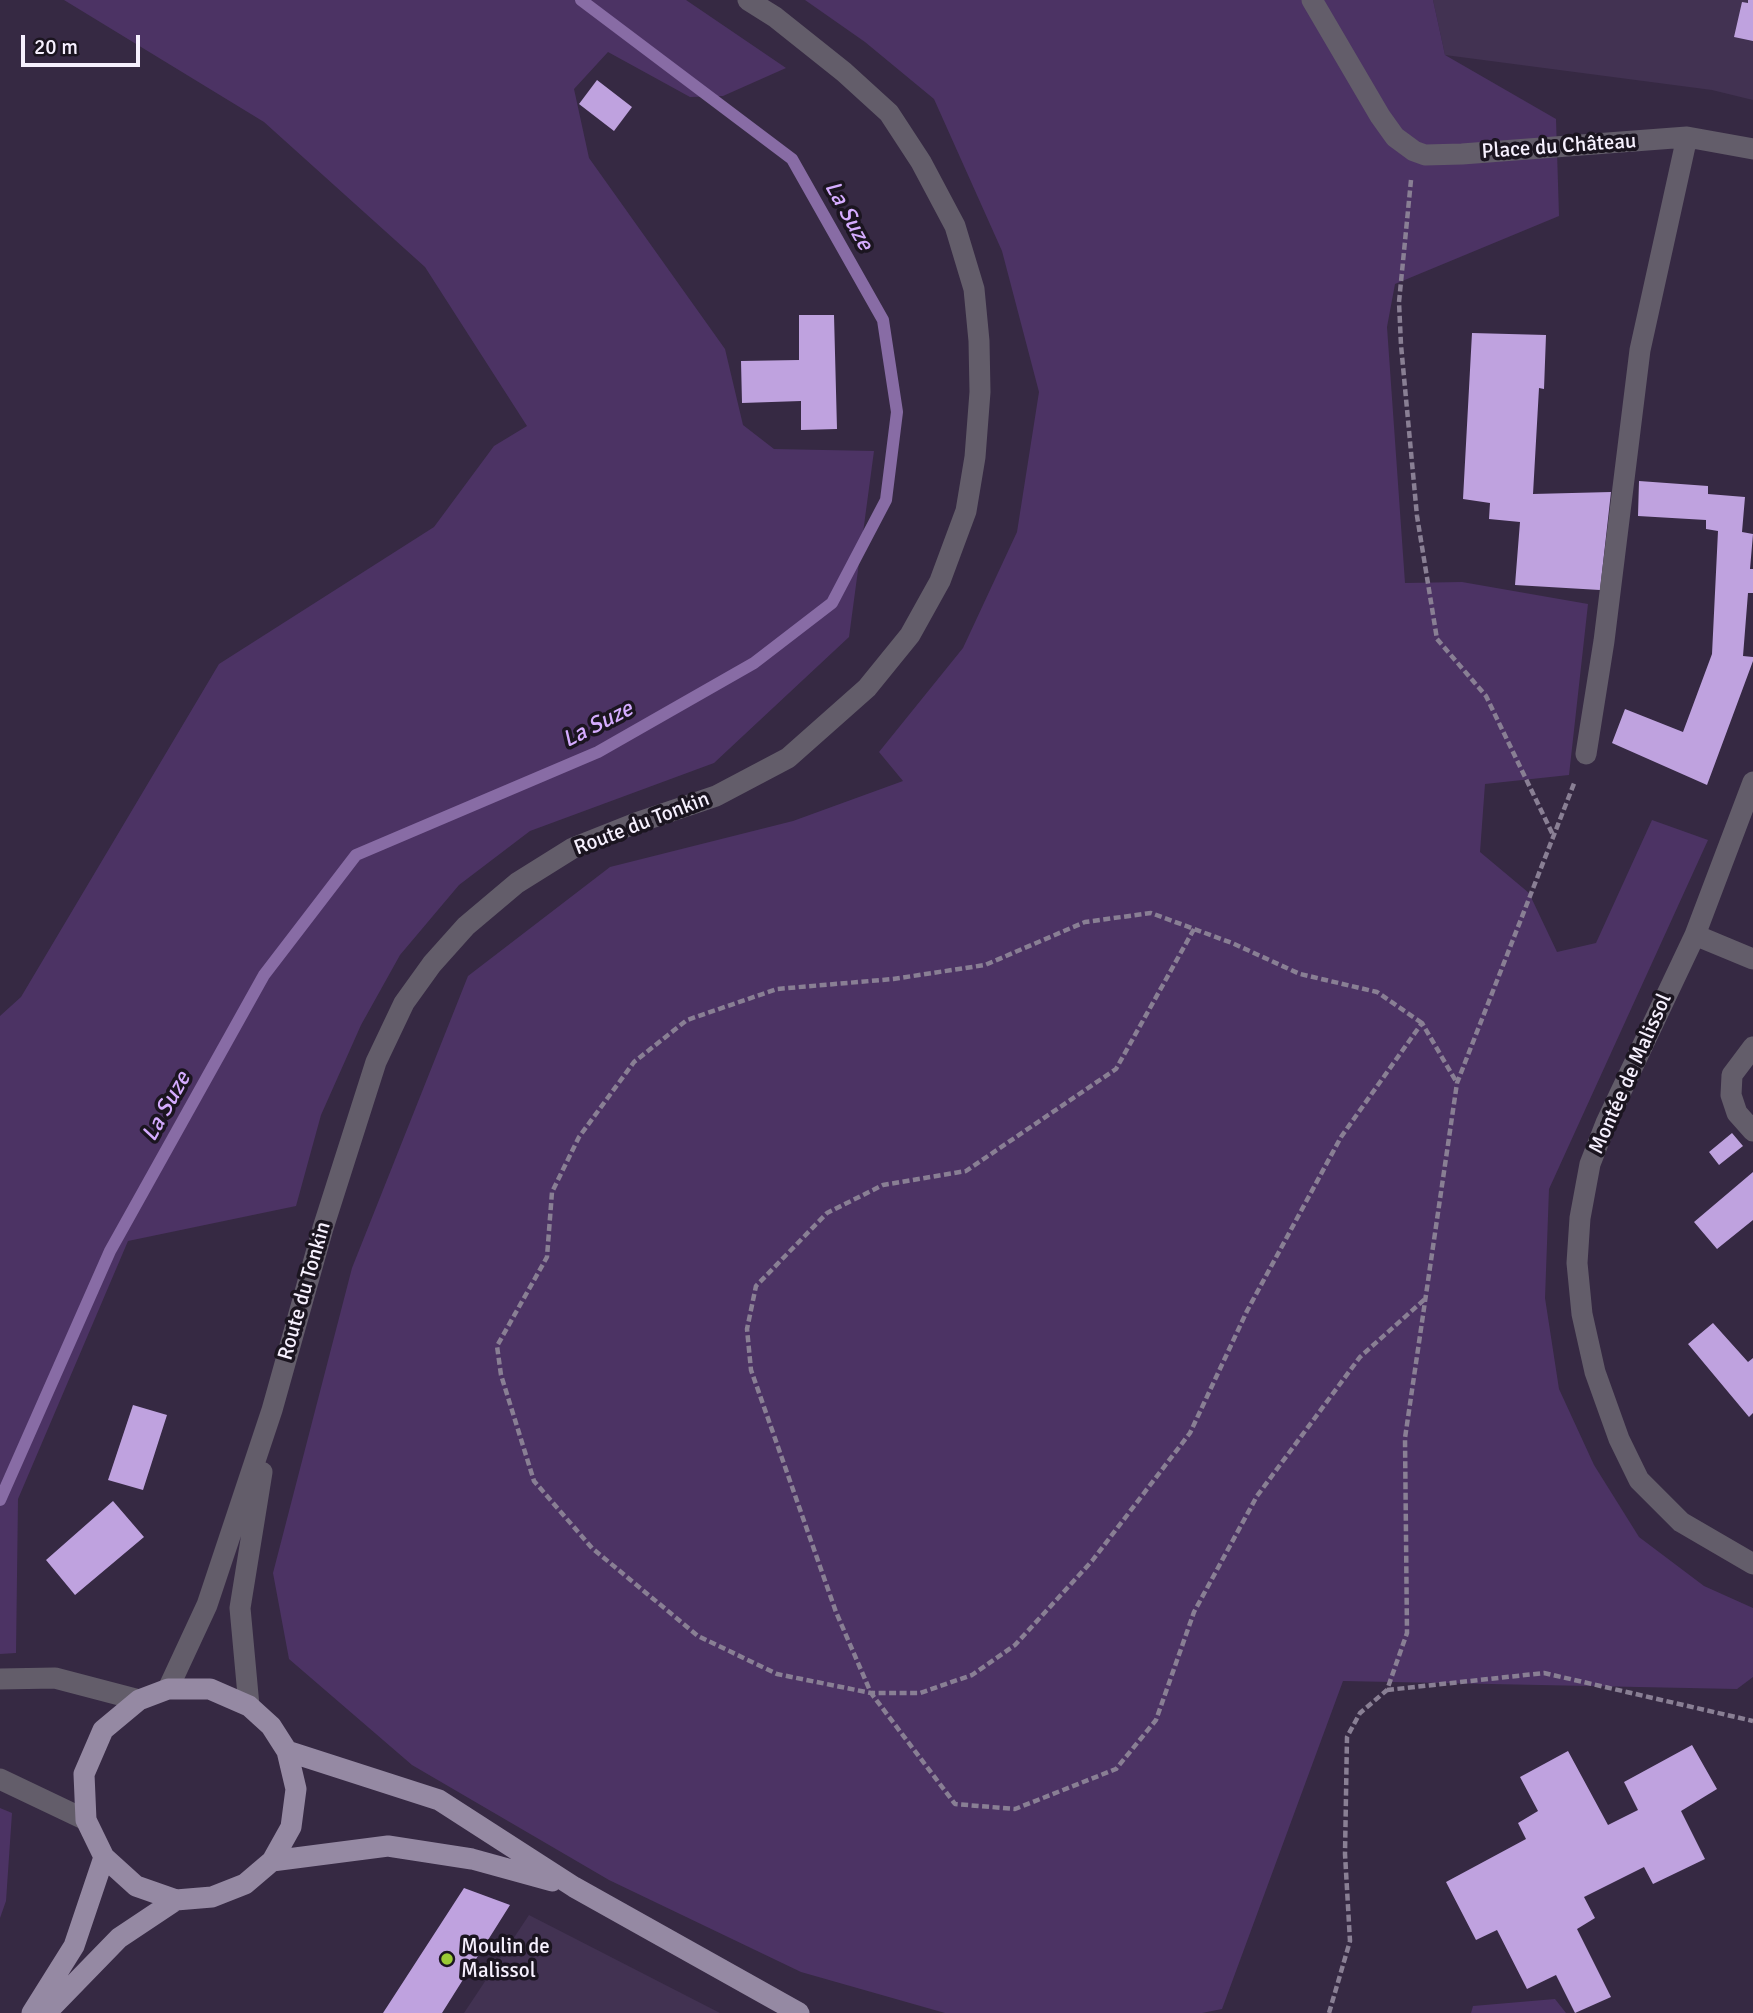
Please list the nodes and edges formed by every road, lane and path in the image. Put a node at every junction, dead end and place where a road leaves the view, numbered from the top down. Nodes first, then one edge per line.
1 (748, 0) edge
2 (1312, 0) edge
3 (1687, 138) junction
4 (1753, 149) edge
5 (1414, 151) junction
6 (1586, 754) joint
7 (1753, 782) edge
8 (1553, 835) junction
9 (1194, 929) junction
10 (1695, 935) junction
11 (1753, 959) edge
12 (1422, 1023) junction
13 (1753, 1047) edge
14 (1457, 1083) junction
15 (1753, 1131) edge
16 (1426, 1299) junction
17 (272, 1410) junction
18 (1753, 1564) edge
19 (0, 1679) edge
20 (168, 1689) junction
21 (1387, 1690) junction
22 (870, 1693) junction
23 (139, 1700) junction
24 (250, 1706) junction
25 (1753, 1721) edge
26 (287, 1751) junction
27 (0, 1779) edge
28 (86, 1820) junction
29 (104, 1857) junction
30 (272, 1861) junction
31 (575, 1887) junction
32 (176, 1900) junction
33 (32, 2013) edge
34 (46, 2013) edge
35 (799, 2013) edge
36 (1329, 2013) edge

1 - 17 street, Route du Tonkin
2 - 5 street
3 - 4 street, Place du Château
3 - 5 street, Place du Château
3 - 6 street
5 - 8 path
6 - 8 path
7 - 10 street, Montée de Malissol
8 - 14 path
9 - 12 path
9 - 22 path
9 - 22 path
10 - 11 street
10 - 18 street, Montée de Malissol
12 - 14 path
12 - 22 path
13 - 15 street
14 - 16 path
16 - 21 path
16 - 22 path
17 - 20 street, Route du Tonkin
17 - 24 street, Route du Tonkin
19 - 23 street
20 - 23 main road
20 - 24 main road
21 - 25 path
21 - 36 path
23 - 28 main road
24 - 26 main road
26 - 30 main road
26 - 31 main road
27 - 28 street
28 - 29 main road
29 - 32 main road
29 - 33 main road
30 - 31 main road
30 - 32 main road
31 - 35 main road
32 - 34 main road

